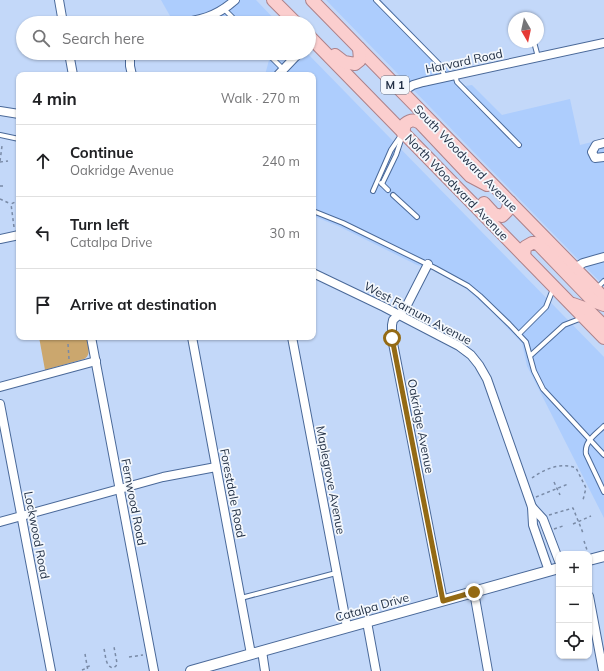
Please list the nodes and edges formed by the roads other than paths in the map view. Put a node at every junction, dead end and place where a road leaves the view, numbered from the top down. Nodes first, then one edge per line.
1 (59, 0) edge
2 (235, 0) edge
3 (273, 0) edge
4 (376, 0) edge
5 (316, 1) edge
6 (224, 10) junction
7 (62, 16) edge
8 (210, 16) edge
9 (230, 16) edge
10 (289, 16) edge
11 (604, 43) edge
12 (316, 44) edge
13 (316, 46) edge
14 (359, 48) junction
15 (536, 48) edge
16 (538, 57) junction
17 (70, 60) edge
18 (130, 60) edge
19 (272, 60) edge
20 (292, 60) edge
21 (72, 72) edge
22 (131, 72) edge
23 (280, 72) edge
24 (455, 75) junction
25 (445, 77) junction
26 (402, 92) junction
27 (0, 111) edge
28 (16, 114) edge
29 (403, 132) junction
30 (0, 135) edge
31 (16, 138) edge
32 (604, 143) edge
33 (518, 145) dead end
34 (417, 146) junction
35 (604, 157) edge
36 (378, 181) junction
37 (382, 184) junction
38 (388, 190) dead end
39 (373, 191) dead end
40 (499, 191) junction
41 (394, 195) dead end
42 (510, 202) junction
43 (316, 212) edge
44 (417, 217) dead end
45 (16, 236) edge
46 (0, 239) edge
47 (524, 256) junction
48 (604, 258) edge
49 (428, 264) junction
50 (575, 268) junction
51 (316, 274) edge
52 (554, 287) junction
53 (601, 290) edge
54 (568, 302) junction
55 (604, 305) edge
56 (398, 315) junction
57 (584, 317) junction
58 (604, 326) edge
59 (519, 334) junction
60 (604, 338) edge
61 (92, 340) edge
62 (193, 340) edge
63 (293, 340) edge
64 (530, 356) junction
65 (96, 361) junction
66 (0, 387) edge
67 (0, 404) edge
68 (604, 426) edge
69 (589, 440) junction
70 (604, 455) edge
71 (216, 467) junction
72 (120, 489) junction
73 (604, 492) edge
74 (532, 507) junction
75 (21, 516) junction
76 (0, 522) edge
77 (556, 553) edge
78 (604, 556) edge
79 (592, 559) edge
80 (556, 569) edge
81 (549, 571) junction
82 (336, 573) junction
83 (474, 592) junction
84 (240, 598) junction
85 (443, 601) junction
86 (592, 612) edge
87 (367, 622) junction
88 (347, 628) junction
89 (262, 652) junction
90 (252, 654) junction
91 (50, 671) edge
92 (154, 671) edge
93 (191, 671) edge
94 (265, 671) edge
95 (376, 671) edge
96 (488, 671) edge
97 (603, 671) edge

1 - 7 street
2 - 6 street
3 - 10 main road
4 - 25 lane
5 - 14 main road, South Woodward Avenue / M 1
6 - 8 street
6 - 9 lane
11 - 16 street, Harvard Road
12 - 14 main road
13 - 29 main road, North Woodward Avenue / M 1
14 - 26 main road, South Woodward Avenue / M 1
15 - 16 lane
16 - 24 street, Harvard Road
17 - 21 street
18 - 22 street
19 - 23 lane
20 - 23 street
24 - 25 street, Harvard Road
24 - 33 lane
25 - 26 street, Harvard Road
26 - 40 main road, South Woodward Avenue / M 1
27 - 28 street
29 - 34 main road, North Woodward Avenue / M 1
29 - 36 lane
29 - 37 lane
29 - 40 main road
30 - 31 lane
32 - 35 street
34 - 42 main road
34 - 47 main road, North Woodward Avenue / M 1
36 - 37 lane
36 - 39 lane
37 - 38 lane
40 - 42 main road, South Woodward Avenue / M 1
41 - 44 lane
42 - 50 main road, South Woodward Avenue / M 1
43 - 49 lane
45 - 46 street
47 - 52 main road, North Woodward Avenue / M 1
47 - 55 main road
48 - 50 street
49 - 56 street, Oakridge Avenue
49 - 59 lane
50 - 53 main road, South Woodward Avenue / M 1
51 - 56 street, West Farnum Avenue
52 - 54 main road, North Woodward Avenue / M 1
52 - 59 lane
54 - 57 main road, North Woodward Avenue / M 1
54 - 58 main road
56 - 74 street, West Farnum Avenue
56 - 85 street, Oakridge Avenue
57 - 60 main road, North Woodward Avenue / M 1
57 - 64 lane
59 - 64 lane
61 - 65 street, Fernwood Road
62 - 71 street, Forestdale Road
63 - 82 street, Maplegrove Avenue
64 - 69 lane
65 - 66 street
65 - 72 street, Fernwood Road
67 - 75 street, Lockwood Road
68 - 69 lane
69 - 70 lane
69 - 73 lane
71 - 72 street
71 - 84 street, Forestdale Road
72 - 75 street
72 - 92 street, Fernwood Road
74 - 77 street, West Farnum Avenue
74 - 81 street, West Farnum Avenue
75 - 76 street
75 - 91 street, Lockwood Road
78 - 79 street
80 - 81 street, Catalpa Drive
81 - 83 street, Catalpa Drive
82 - 84 lane
82 - 88 street, Maplegrove Avenue
83 - 85 street, Catalpa Drive
83 - 96 street
84 - 90 street, Forestdale Road
85 - 87 street, Catalpa Drive
86 - 97 street
87 - 88 street, Catalpa Drive
87 - 95 street
88 - 89 street, Catalpa Drive
89 - 90 street, Catalpa Drive
89 - 94 street
90 - 93 street, Catalpa Drive

